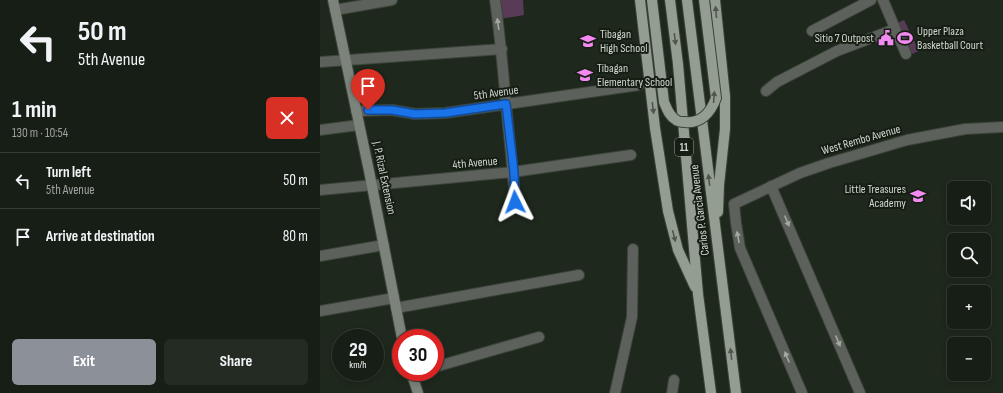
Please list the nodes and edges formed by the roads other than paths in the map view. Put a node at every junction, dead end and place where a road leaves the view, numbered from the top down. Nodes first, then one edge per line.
1 (392, 0) edge
2 (495, 0) edge
3 (640, 0) edge
4 (652, 0) edge
5 (670, 0) edge
6 (687, 0) edge
7 (704, 0) edge
8 (715, 0) edge
9 (871, 0) edge
10 (883, 0) edge
11 (334, 5) edge
12 (895, 29) junction
13 (812, 31) dead end
14 (502, 49) junction
15 (906, 54) dead end
16 (346, 59) junction
17 (320, 62) edge
18 (639, 85) dead end
19 (766, 91) dead end
20 (506, 104) junction
21 (356, 111) junction
22 (359, 125) junction
23 (1003, 127) edge
24 (320, 130) edge
25 (631, 155) dead end
26 (514, 172) junction
27 (372, 186) junction
28 (771, 186) junction
29 (320, 190) edge
30 (515, 202) dead end
31 (384, 245) junction
32 (717, 246) junction
33 (633, 249) dead end
34 (320, 256) edge
35 (579, 276) dead end
36 (698, 294) junction
37 (395, 303) junction
38 (320, 311) edge
39 (400, 329) edge
40 (539, 337) dead end
41 (444, 364) edge
42 (674, 380) dead end
43 (416, 381) edge
44 (418, 393) edge
45 (615, 393) edge
46 (672, 393) edge
47 (711, 393) edge
48 (736, 393) edge
49 (802, 393) edge
50 (860, 393) edge

1 - 11 street
14 -> 2 street
3 -> 36 main road
4 -> 7 main road, bridge
5 -> 36 main road, Carlos P. Garcia Avenue / 11
32 -> 6 main road, Carlos P. Garcia Avenue / 11
32 -> 8 main road
9 - 13 street
10 - 12 street
11 - 16 main road, J. P. Rizal Extension
12 - 15 street
12 - 19 street
14 - 16 street
14 - 20 street
16 - 17 street
16 - 21 main road, J. P. Rizal Extension
18 - 20 street, 5th Avenue
20 - 21 street, 5th Avenue
20 - 26 street
21 - 22 main road, J. P. Rizal Extension
22 - 24 street
22 - 27 main road, J. P. Rizal Extension
23 - 28 street, West Rembo Avenue
25 - 26 street, 4th Avenue
26 - 27 street, 4th Avenue
26 - 30 street
27 - 29 street, 4th Avenue
27 - 31 main road, J. P. Rizal Extension
49 -> 28 street, West Rembo Avenue
28 -> 50 street
31 - 34 street
31 - 37 main road, J. P. Rizal Extension
48 -> 32 main road, Carlos P. Garcia Avenue / 11
33 - 45 street
35 - 37 street
36 - 47 main road, Carlos P. Garcia Avenue / 11
37 - 38 street
37 - 39 main road, J. P. Rizal Extension
40 - 41 street
42 - 46 street
43 - 44 main road

